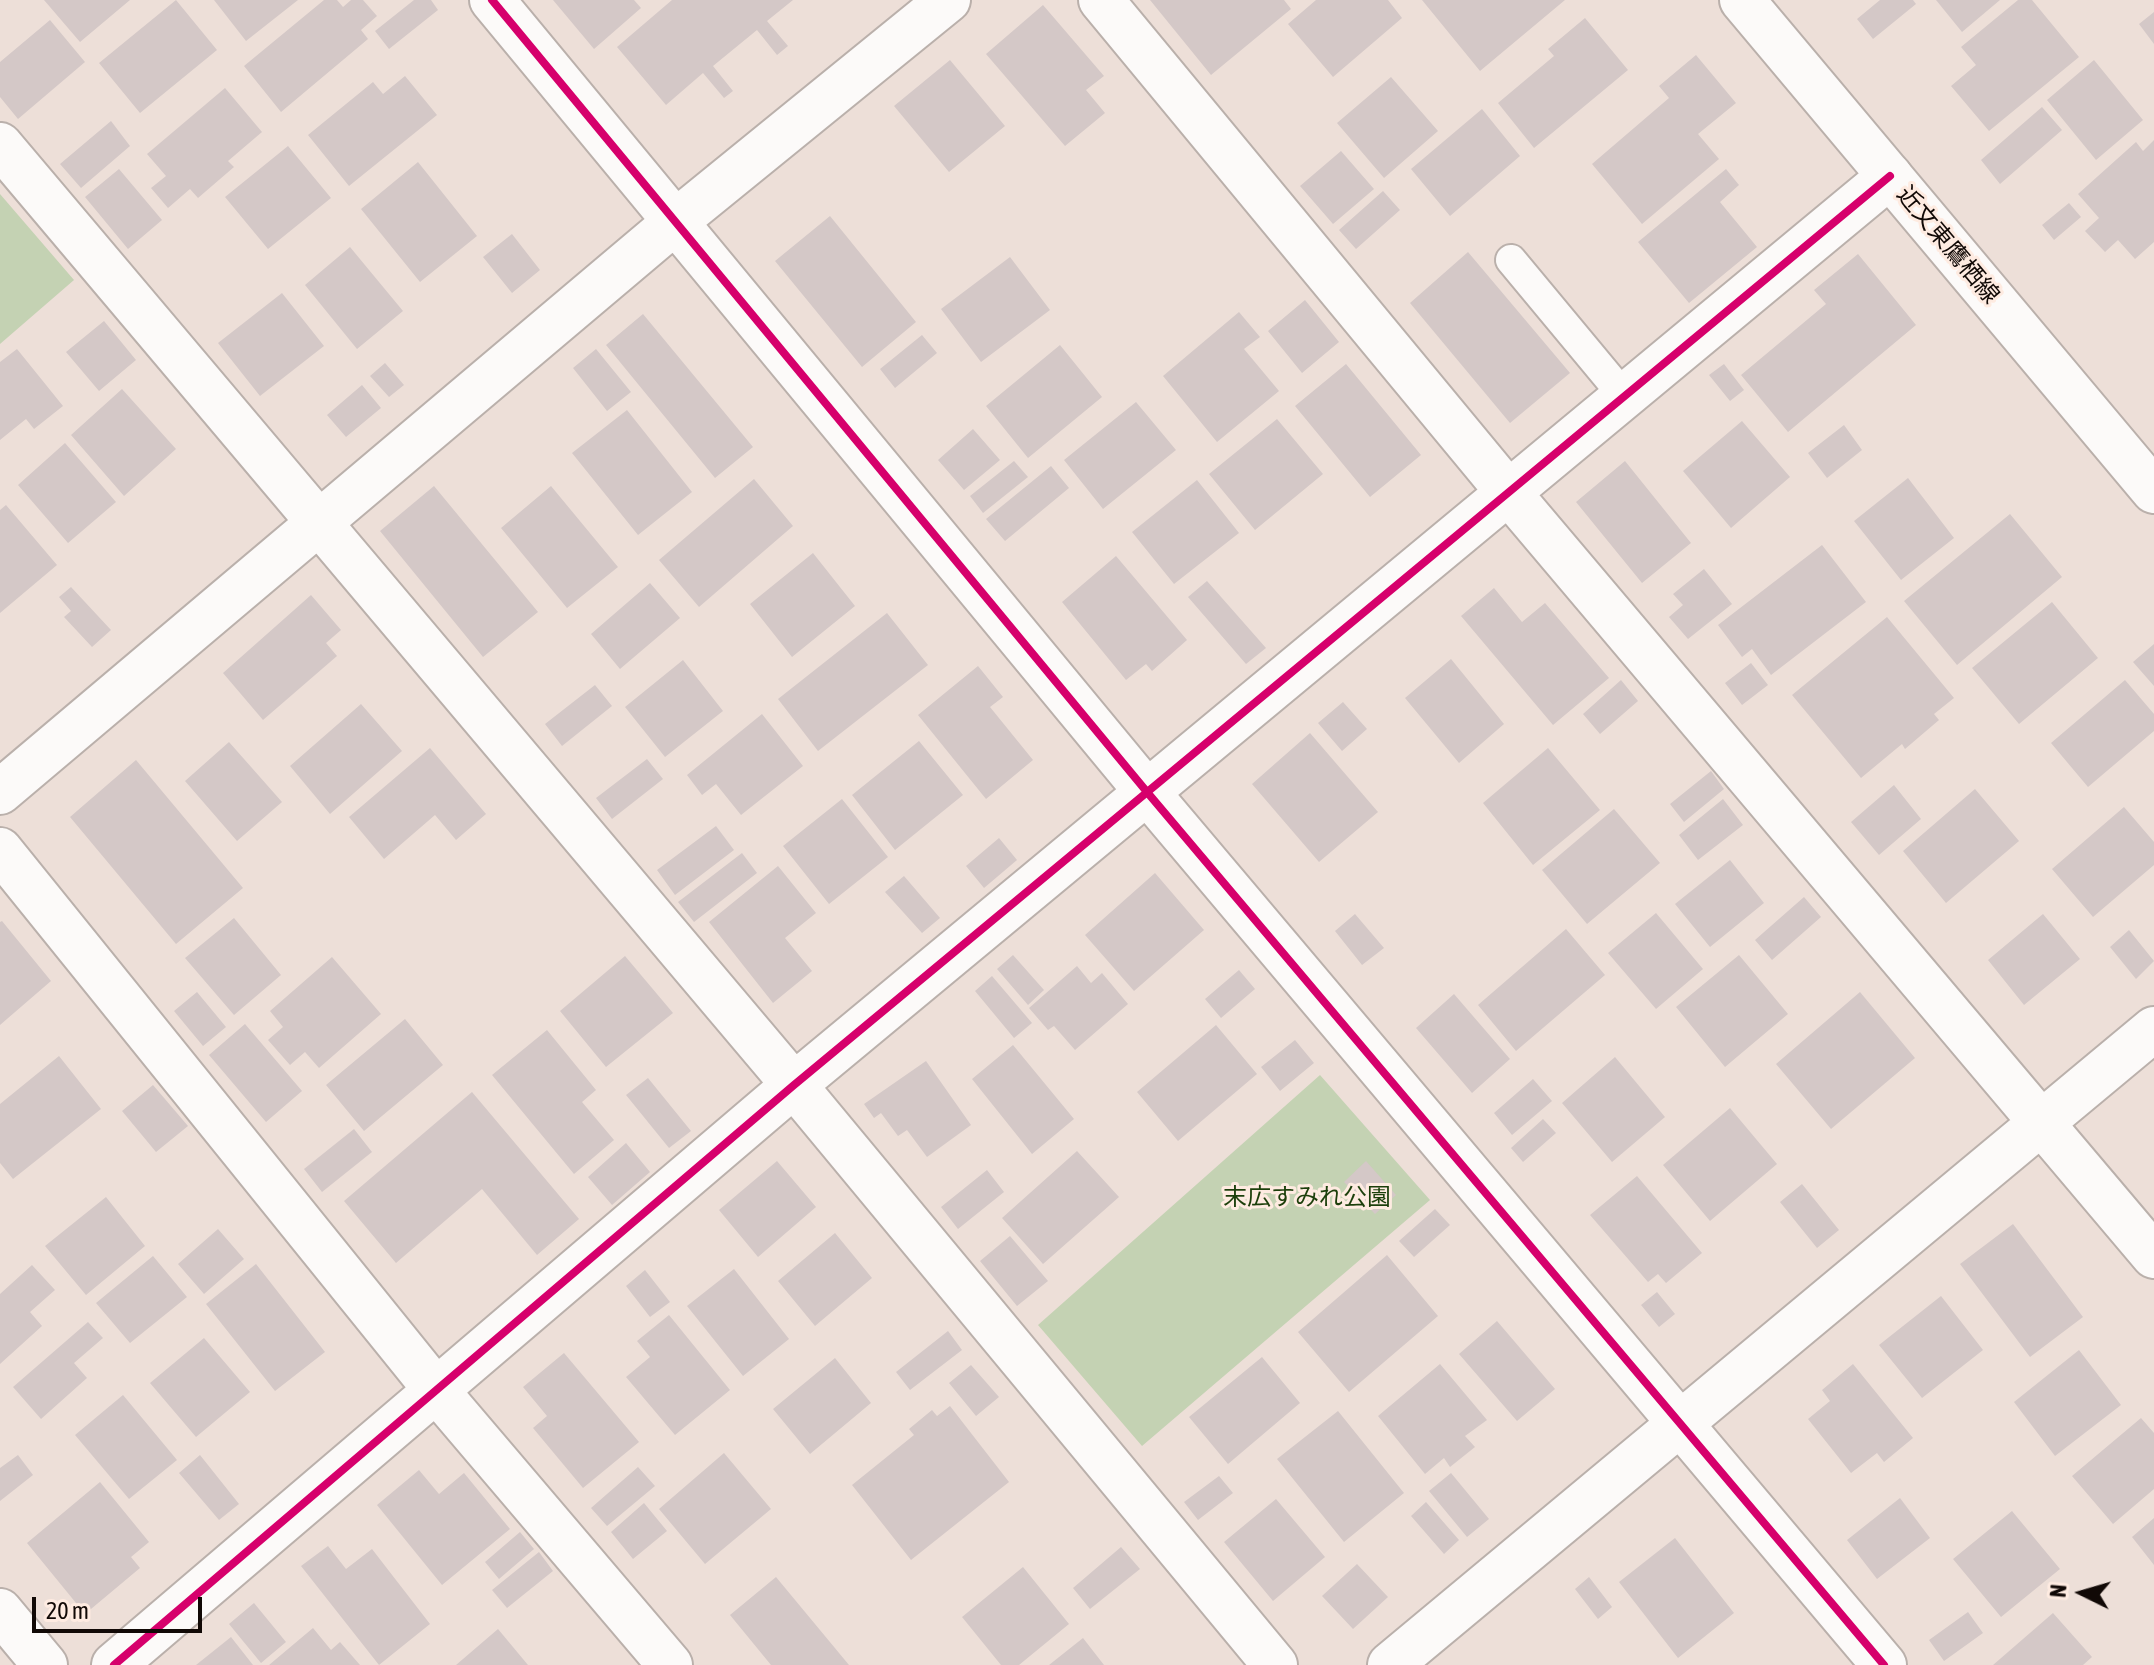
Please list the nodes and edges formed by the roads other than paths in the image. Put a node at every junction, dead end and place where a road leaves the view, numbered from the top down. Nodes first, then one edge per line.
1 (492, 0) edge
2 (948, 0) edge
3 (1101, 0) edge
4 (1742, 0) edge
5 (0, 145) edge
6 (1890, 176) junction
7 (675, 222) junction
8 (1511, 260) dead end
9 (1624, 396) junction
10 (2154, 491) edge
11 (1508, 492) junction
12 (321, 521) junction
13 (0, 792) edge
14 (1147, 792) junction
15 (0, 850) edge
16 (2154, 1029) edge
17 (794, 1085) junction
18 (2043, 1123) junction
19 (2154, 1256) edge
20 (436, 1390) junction
21 (1680, 1421) junction
22 (0, 1611) edge
23 (45, 1665) edge
24 (114, 1665) edge
25 (670, 1665) edge
26 (1275, 1665) edge
27 (1390, 1665) edge
28 (1884, 1665) edge

1 - 7 street
2 - 7 street
3 - 11 street
4 - 6 street, 近文東鷹栖線
5 - 12 street
6 - 9 street
6 - 10 street, 近文東鷹栖線
7 - 12 street
7 - 14 street
8 - 9 lane
9 - 11 street
11 - 14 street
11 - 18 street
12 - 13 street
12 - 17 street
14 - 17 street
14 - 21 street
15 - 20 street
16 - 18 street
17 - 20 street
17 - 26 street
18 - 19 street
18 - 21 street
20 - 24 street
20 - 25 street
21 - 27 street
21 - 28 street
22 - 23 street

